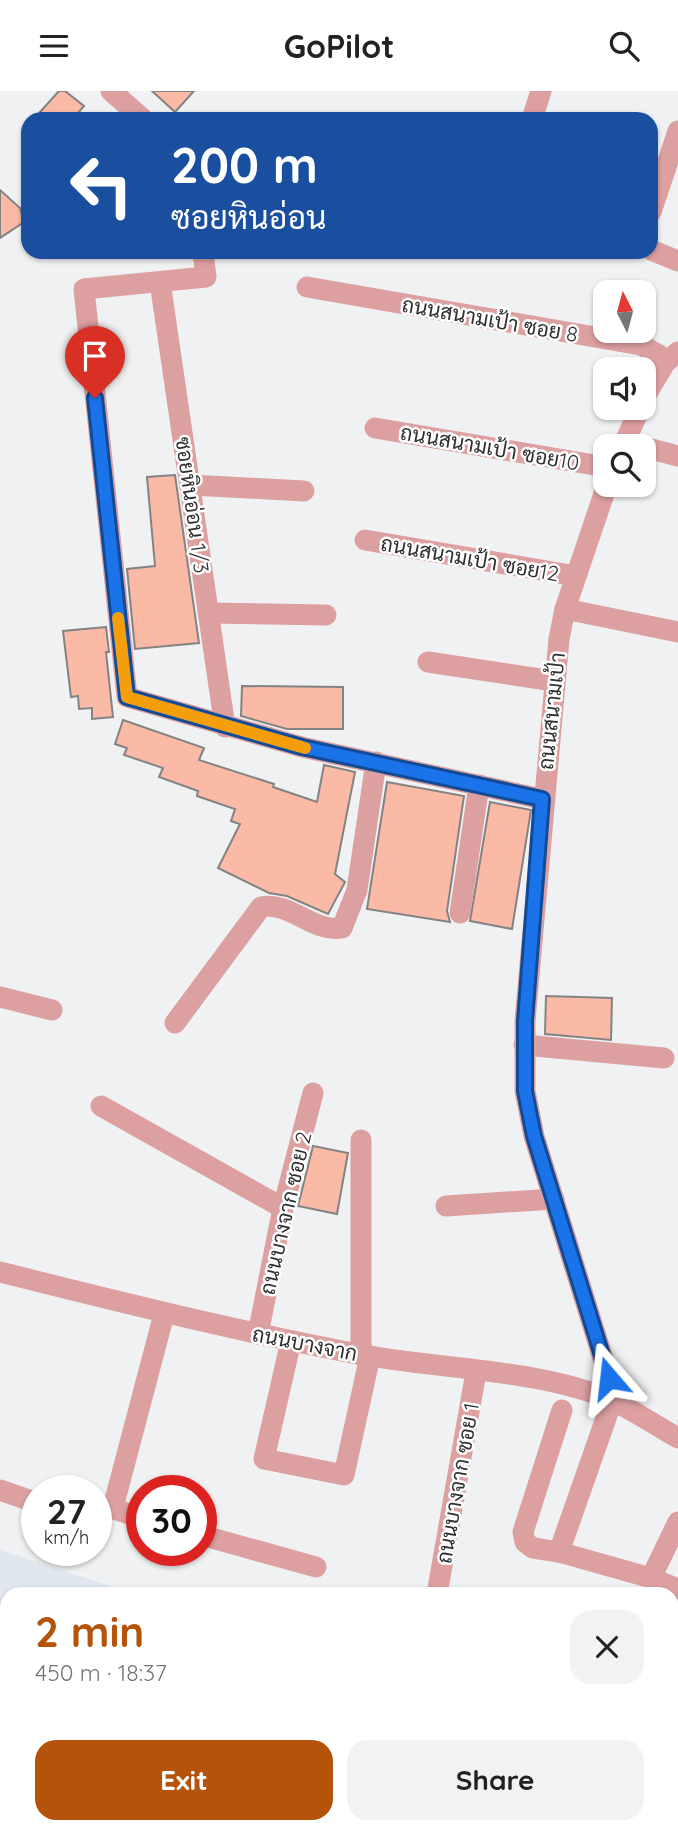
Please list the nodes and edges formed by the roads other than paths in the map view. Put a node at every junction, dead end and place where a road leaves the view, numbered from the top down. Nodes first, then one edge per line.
1 (111, 91) edge
2 (541, 91) edge
3 (136, 112) edge
4 (534, 112) edge
5 (678, 131) edge
6 (658, 191) edge
7 (658, 253) edge
8 (204, 259) edge
9 (678, 261) edge
10 (160, 282) junction
11 (307, 287) dead end
12 (672, 358) edge
13 (656, 381) edge
14 (375, 428) dead end
15 (656, 451) edge
16 (678, 456) edge
17 (593, 465) edge
18 (191, 485) junction
19 (304, 491) dead end
20 (603, 497) edge
21 (365, 540) dead end
22 (576, 576) junction
23 (565, 609) junction
24 (208, 613) junction
25 (326, 615) dead end
26 (678, 632) edge
27 (428, 662) dead end
28 (554, 681) junction
29 (225, 727) junction
30 (376, 762) junction
31 (479, 785) junction
32 (542, 799) junction
33 (460, 913) dead end
34 (0, 997) edge
35 (52, 1010) dead end
36 (175, 1023) dead end
37 (524, 1045) junction
38 (664, 1058) dead end
39 (313, 1093) dead end
40 (101, 1106) dead end
41 (361, 1140) dead end
42 (554, 1199) junction
43 (446, 1206) dead end
44 (283, 1208) junction
45 (0, 1272) edge
46 (164, 1314) junction
47 (258, 1334) junction
48 (291, 1341) junction
49 (365, 1356) junction
50 (476, 1371) junction
51 (612, 1401) junction
52 (562, 1410) dead end
53 (678, 1438) edge
54 (0, 1490) edge
55 (21, 1497) edge
56 (126, 1513) edge
57 (678, 1522) edge
58 (217, 1539) edge
59 (559, 1552) junction
60 (316, 1567) dead end
61 (651, 1578) junction
62 (438, 1587) edge
63 (673, 1587) edge

1 - 3 street
2 - 4 street
5 - 6 street
7 - 9 street
8 - 10 street
10 - 18 street, ซอยหินอ่อน 1/3
10 - 29 street
11 - 12 street, ถนนสนามเป้า ซอย 8
12 - 13 street
14 - 17 street, ถนนสนามเป้า ซอย10
15 - 16 street
18 - 19 street
18 - 24 street, ซอยหินอ่อน 1/3
20 - 22 street, ถนนสนามเป้า
21 - 22 street, ถนนสนามเป้า ซอย12
22 - 23 street, ถนนสนามเป้า
23 - 26 street
23 - 28 street, ถนนสนามเป้า
24 - 25 street
24 - 29 street, ซอยหินอ่อน 1/3
27 - 28 street
28 - 32 street, ถนนสนามเป้า
29 - 30 street
30 - 31 street
30 - 36 street
31 - 32 street
31 - 33 street
32 - 37 street, ถนนสนามเป้า
34 - 35 street
37 - 38 street
37 - 42 street, ถนนสนามเป้า
39 - 44 street, ถนนบางจาก ซอย 2
40 - 44 street
41 - 49 street
42 - 43 street
42 - 51 street, ถนนสนามเป้า
44 - 47 street, ถนนบางจาก ซอย 2
45 - 46 street, ถนนบางจาก
46 - 47 street, ถนนบางจาก
46 - 56 street
47 - 48 street, ถนนบางจาก
48 - 49 street, ถนนบางจาก
48 - 49 street
49 - 50 street, ถนนบางจาก
50 - 51 street, ถนนบางจาก
50 - 62 street, ถนนบางจาก ซอย 1
51 - 53 street
51 - 59 street
52 - 59 street
54 - 55 street
57 - 61 street
58 - 60 street
59 - 61 street
61 - 63 street

